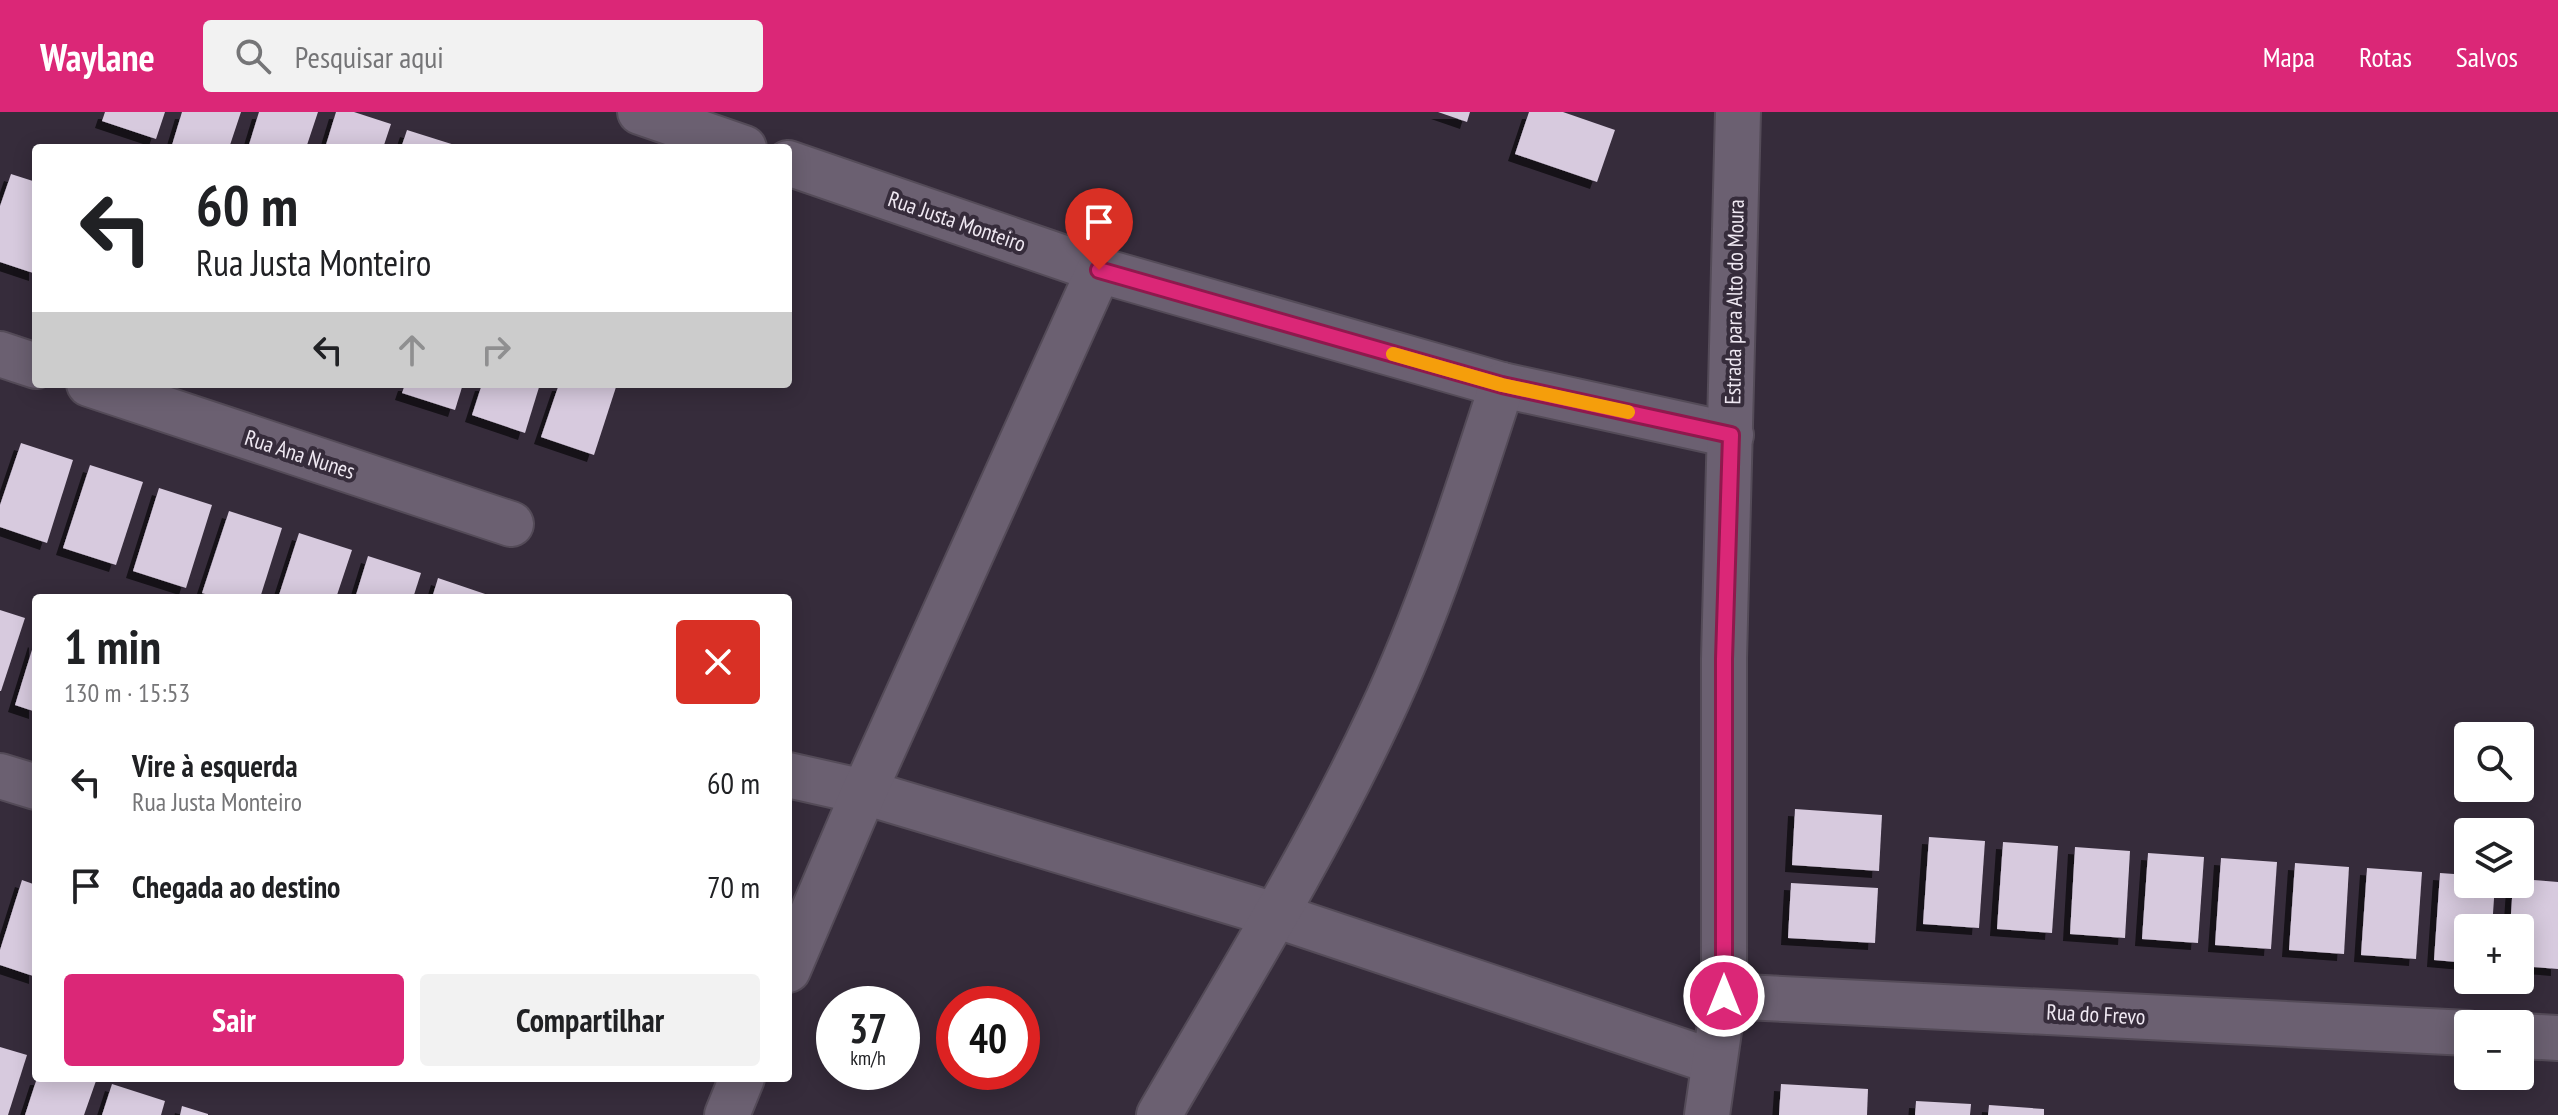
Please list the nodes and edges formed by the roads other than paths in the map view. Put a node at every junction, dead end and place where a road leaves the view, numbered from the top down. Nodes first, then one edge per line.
1 (640, 112) edge
2 (1738, 112) edge
3 (732, 144) edge
4 (792, 164) edge
5 (1099, 270) junction
6 (0, 354) edge
7 (32, 365) edge
8 (1502, 385) junction
9 (101, 388) edge
10 (1731, 435) junction
11 (511, 524) dead end
12 (0, 776) edge
13 (792, 776) edge
14 (32, 786) edge
15 (864, 792) junction
16 (1275, 915) junction
17 (792, 961) edge
18 (1724, 996) junction
19 (2454, 1032) edge
20 (2534, 1037) edge
21 (2558, 1038) edge
22 (1714, 1062) junction
23 (740, 1082) edge
24 (727, 1115) edge
25 (1159, 1115) edge
26 (1707, 1115) edge

1 - 3 street
2 - 10 street, Estrada para Alto do Moura
4 - 5 street, Rua Justa Monteiro
5 - 8 street, Rua Justa Monteiro
5 - 15 street
6 - 7 street
8 - 10 street, Rua Justa Monteiro
8 - 16 street
9 - 11 street, Rua Ana Nunes
10 - 18 street, Estrada para Alto do Moura
12 - 14 street
13 - 15 street
15 - 16 street
15 - 17 street
16 - 22 street
16 - 25 street
18 - 19 street, Rua do Frevo
18 - 22 street, Estrada para Alto do Moura
20 - 21 street
22 - 26 street, Estrada para Alto do Moura
23 - 24 street

